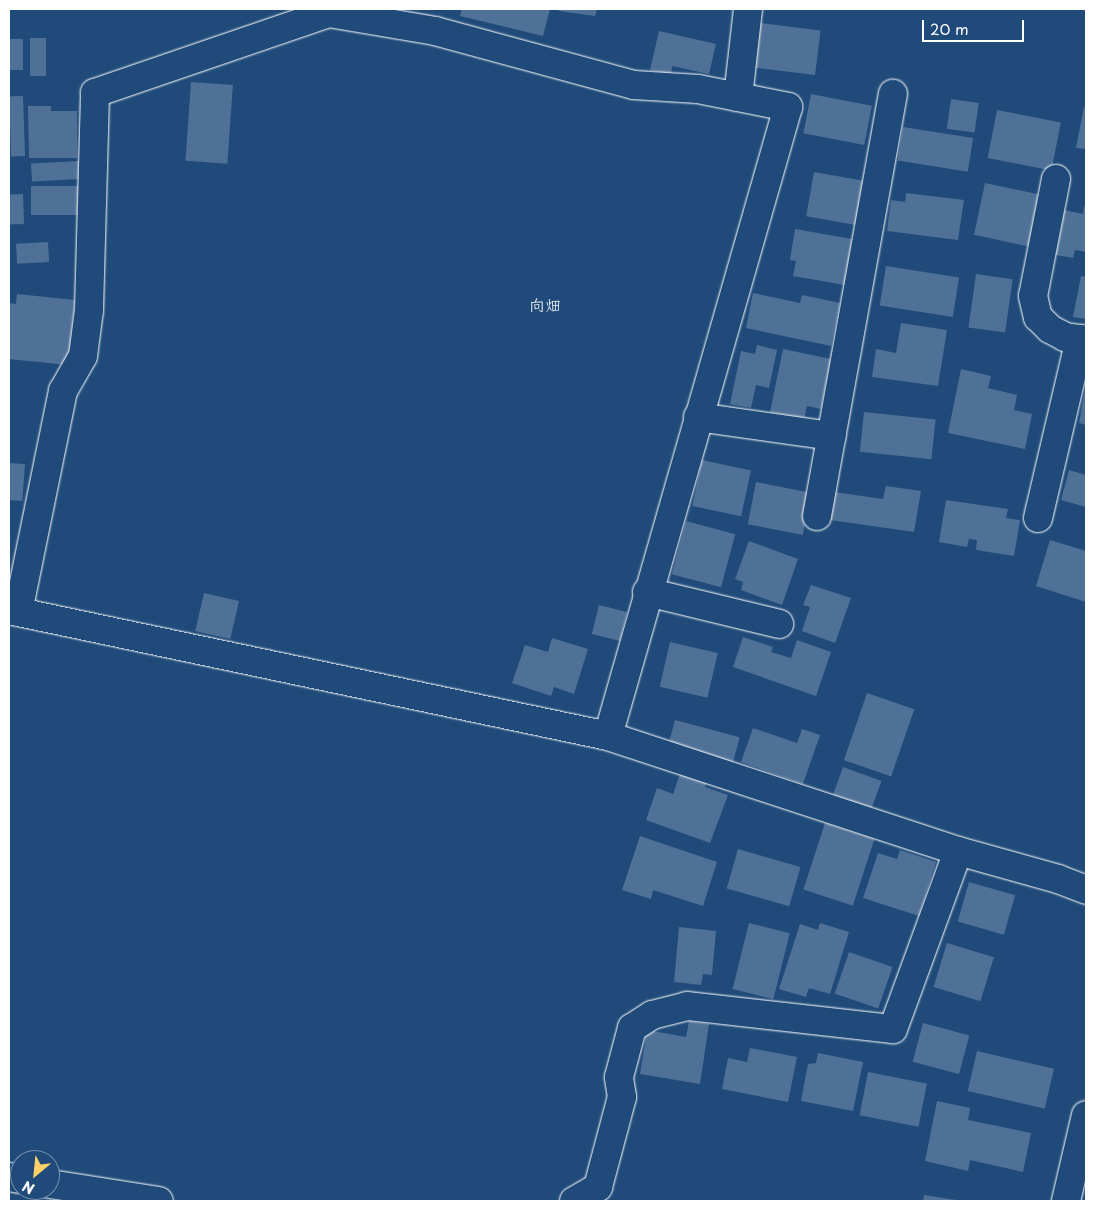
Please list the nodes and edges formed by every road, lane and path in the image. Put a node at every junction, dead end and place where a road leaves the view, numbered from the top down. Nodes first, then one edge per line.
1 (748, 9) edge
2 (329, 11) edge
3 (894, 94) dead end
4 (738, 97) junction
5 (1056, 179) dead end
6 (1083, 340) edge
7 (698, 416) junction
8 (832, 436) junction
9 (817, 516) dead end
10 (1038, 518) dead end
11 (647, 592) junction
12 (14, 611) edge
13 (780, 624) dead end
14 (608, 736) junction
15 (958, 851) junction
16 (1086, 890) edge
17 (1086, 1115) edge
18 (60, 1186) edge
19 (159, 1201) edge
20 (574, 1201) edge
21 (1066, 1201) edge

1 - 4 street
2 - 4 street
2 - 12 street
3 - 8 street
4 - 7 street
5 - 6 street
6 - 10 street
7 - 8 street
7 - 11 street
8 - 9 street
11 - 13 street
11 - 14 street
12 - 14 street
14 - 15 street
15 - 16 street
15 - 20 street
17 - 21 street
18 - 19 street

